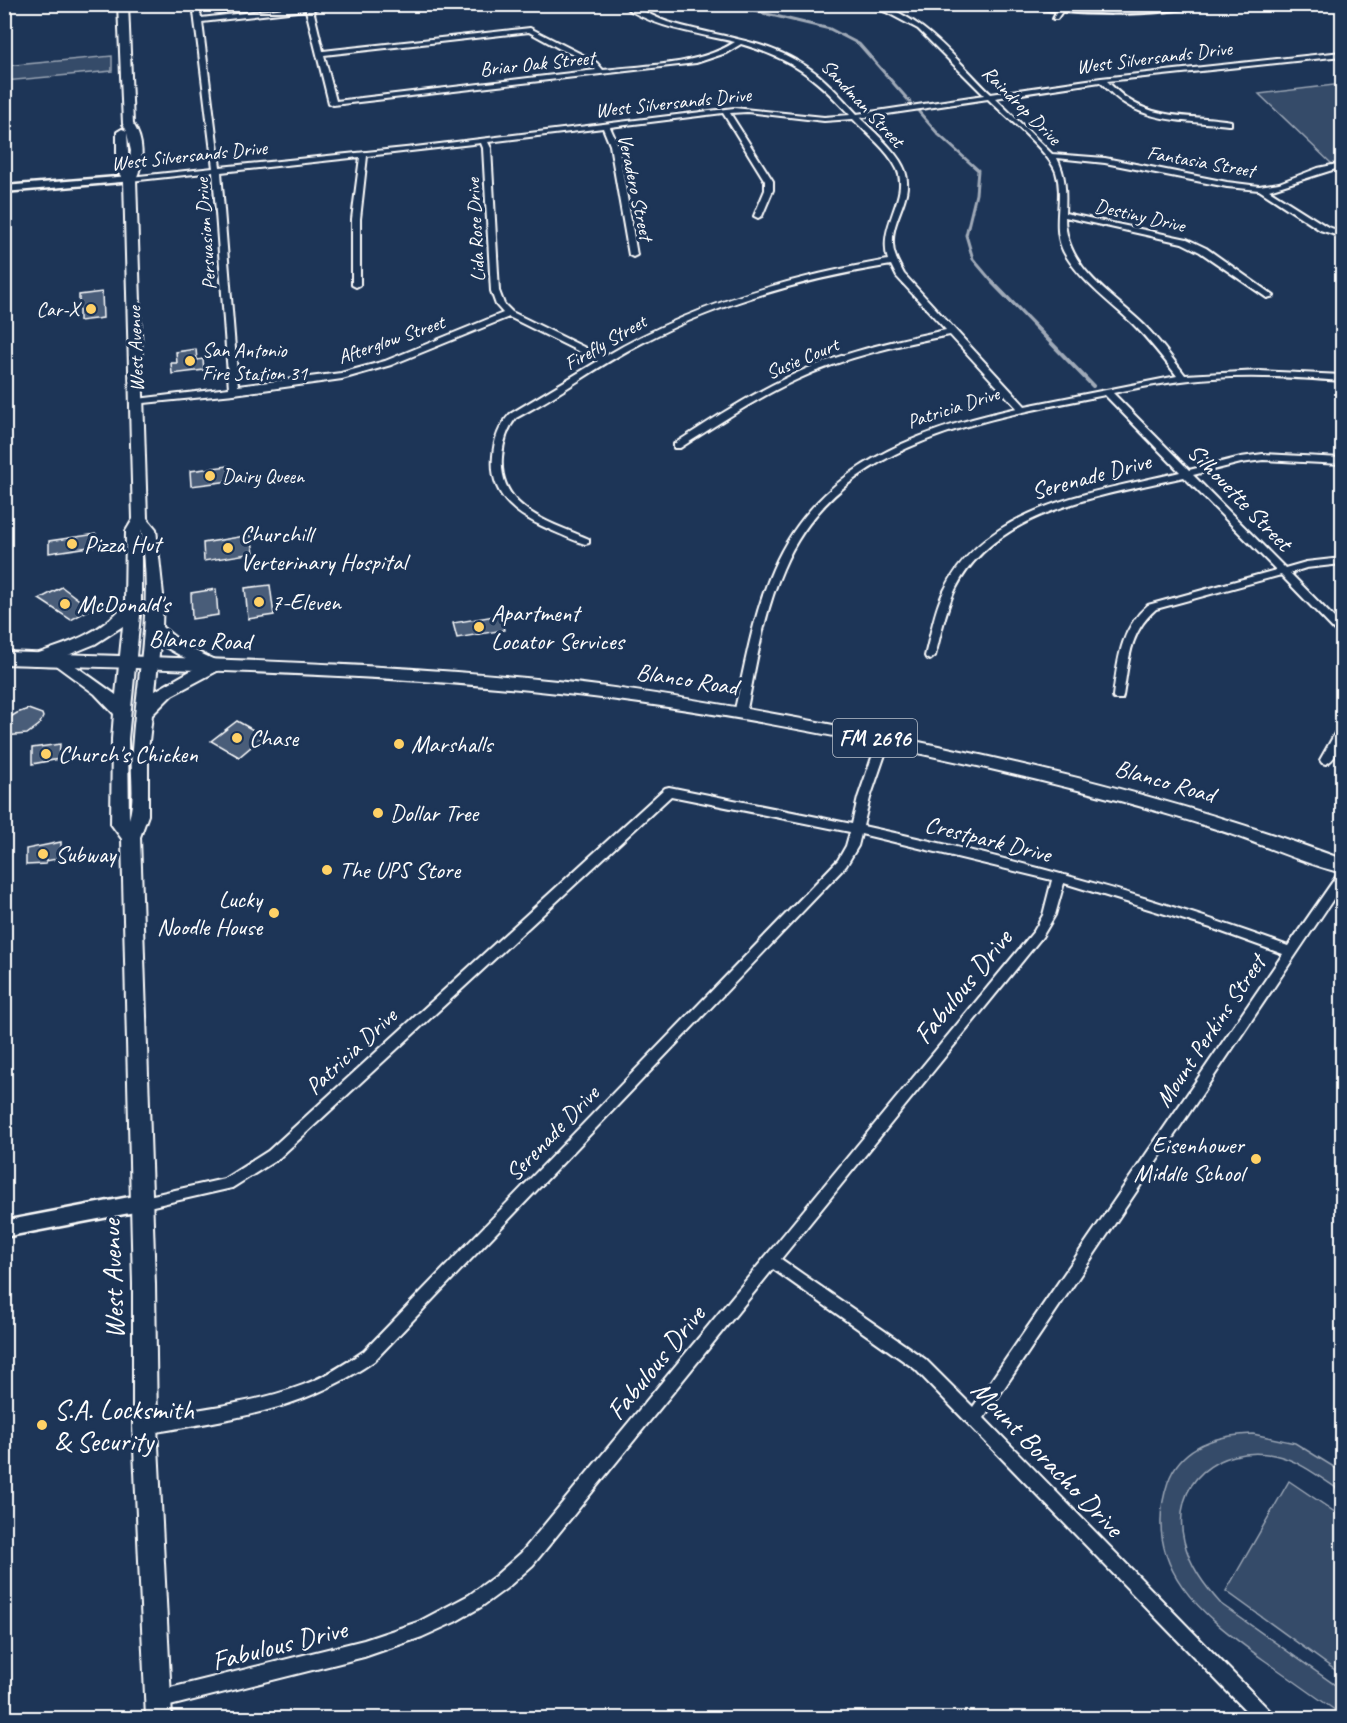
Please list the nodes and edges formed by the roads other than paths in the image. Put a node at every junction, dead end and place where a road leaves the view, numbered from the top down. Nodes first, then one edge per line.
1 (123, 4) edge
2 (196, 4) edge
3 (342, 4) edge
4 (623, 4) edge
5 (867, 4) edge
6 (1031, 4) edge
7 (1196, 4) edge
8 (309, 8) junction
9 (1060, 10) junction
10 (1055, 18) dead end
11 (198, 20) junction
12 (740, 42) junction
13 (321, 53) junction
14 (1342, 54) edge
15 (601, 72) junction
16 (1101, 80) junction
17 (991, 96) junction
18 (725, 111) junction
19 (855, 116) junction
20 (1228, 123) dead end
21 (606, 126) junction
22 (483, 140) junction
23 (364, 154) junction
24 (1050, 156) junction
25 (1342, 165) edge
26 (217, 170) junction
27 (130, 179) junction
28 (1261, 188) junction
29 (4, 189) edge
30 (1060, 214) junction
31 (758, 216) dead end
32 (1342, 235) edge
33 (633, 255) dead end
34 (892, 262) junction
35 (356, 285) dead end
36 (1270, 296) dead end
37 (509, 314) junction
38 (951, 332) junction
39 (605, 361) junction
40 (1183, 378) junction
41 (1342, 378) edge
42 (234, 391) junction
43 (1107, 392) junction
44 (137, 402) junction
45 (1023, 409) junction
46 (677, 446) dead end
47 (1342, 461) edge
48 (1189, 473) junction
49 (140, 519) junction
50 (585, 541) dead end
51 (1342, 561) edge
52 (1283, 572) junction
53 (133, 606) junction
54 (154, 628) junction
55 (1342, 632) edge
56 (930, 656) dead end
57 (4, 658) edge
58 (36, 660) junction
59 (57, 660) junction
60 (129, 663) junction
61 (149, 664) junction
62 (213, 666) junction
63 (1118, 696) dead end
64 (123, 713) junction
65 (144, 714) junction
66 (740, 714) junction
67 (1342, 731) edge
68 (884, 740) junction
69 (1326, 760) dead end
70 (669, 791) joint
71 (856, 828) junction
72 (131, 837) junction
73 (1342, 866) edge
74 (1342, 877) edge
75 (1059, 878) junction
76 (1291, 952) junction
77 (140, 1203) junction
78 (4, 1229) edge
79 (771, 1260) junction
80 (974, 1419) junction
81 (145, 1426) junction
82 (159, 1709) edge
83 (1265, 1719) edge

1 - 27 main road, West Avenue
2 - 11 street, Persuasion Drive
3 - 8 street
4 - 12 street, Sandman Street
5 - 17 street, Raindrop Drive
6 - 9 street
7 - 9 street
8 - 11 street
8 - 13 street
9 - 10 street
11 - 26 street, Persuasion Drive
12 - 15 street, Briar Oak Street
12 - 19 street, Sandman Street
13 - 15 street
13 - 15 street, Briar Oak Street
14 - 16 street, West Silversands Drive
16 - 17 street, West Silversands Drive
16 - 20 street
17 - 19 street, West Silversands Drive
17 - 24 street, Raindrop Drive
18 - 19 street, West Silversands Drive
18 - 21 street, West Silversands Drive
18 - 31 street
19 - 34 street, Sandman Street
21 - 22 street, West Silversands Drive
21 - 33 street, Veradero Street
22 - 23 street, West Silversands Drive
22 - 37 street, Lida Rose Drive
23 - 26 street, West Silversands Drive
23 - 35 street
24 - 28 street, Fantasia Street
24 - 30 street, Raindrop Drive
25 - 28 street, Fantasia Street
26 - 27 street, West Silversands Drive
26 - 42 street, Persuasion Drive
27 - 29 street, West Silversands Drive
27 - 44 main road, West Avenue
28 - 32 street
30 - 36 street, Destiny Drive
30 - 40 street, Raindrop Drive
34 - 38 street, Sandman Street
34 - 39 street, Firefly Street
37 - 39 street
37 - 42 street, Afterglow Street
38 - 45 street, Sandman Street
38 - 46 street, Susie Court
39 - 50 street, Firefly Street
40 - 41 street, Patricia Drive
40 - 43 street, Patricia Drive
42 - 44 street, Afterglow Street
43 - 45 street, Patricia Drive
43 - 48 street, Silhouette Street
44 - 49 main road, West Avenue
45 - 66 street, Patricia Drive
47 - 48 street, Serenade Drive
48 - 52 street, Silhouette Street
48 - 56 street, Serenade Drive
49 - 53 main road, West Avenue
49 - 54 main road, West Avenue
51 - 52 street
52 - 55 street, Silhouette Street
52 - 63 street
53 - 58 main road
53 - 60 main road, West Avenue
54 - 61 main road, West Avenue
54 - 62 main road
57 - 58 main road, Blanco Road / FM 2696
58 - 59 main road, Blanco Road / FM 2696
59 - 60 main road, Blanco Road / FM 2696
59 - 64 main road
60 - 61 main road, Blanco Road / FM 2696
60 - 64 main road, West Avenue
61 - 62 main road, Blanco Road / FM 2696
61 - 65 main road, West Avenue
62 - 65 main road
62 - 66 main road, Blanco Road / FM 2696
64 - 72 main road, West Avenue
65 - 72 main road, West Avenue
66 - 68 main road, Blanco Road / FM 2696
67 - 69 street
68 - 71 street, Serenade Drive
68 - 73 main road, Blanco Road / FM 2696
70 - 71 street, Crestpark Drive
70 - 77 street, Patricia Drive
71 - 75 street, Crestpark Drive
71 - 81 street, Serenade Drive
72 - 77 main road, West Avenue
74 - 76 street, Mount Perkins Street
75 - 76 street, Crestpark Drive
75 - 79 street, Fabulous Drive
76 - 80 street, Mount Perkins Street
77 - 78 street, Patricia Drive
77 - 81 main road, West Avenue
79 - 80 street, Mount Boracho Drive
79 - 82 street, Fabulous Drive
80 - 83 street, Mount Boracho Drive
81 - 82 main road, West Avenue

